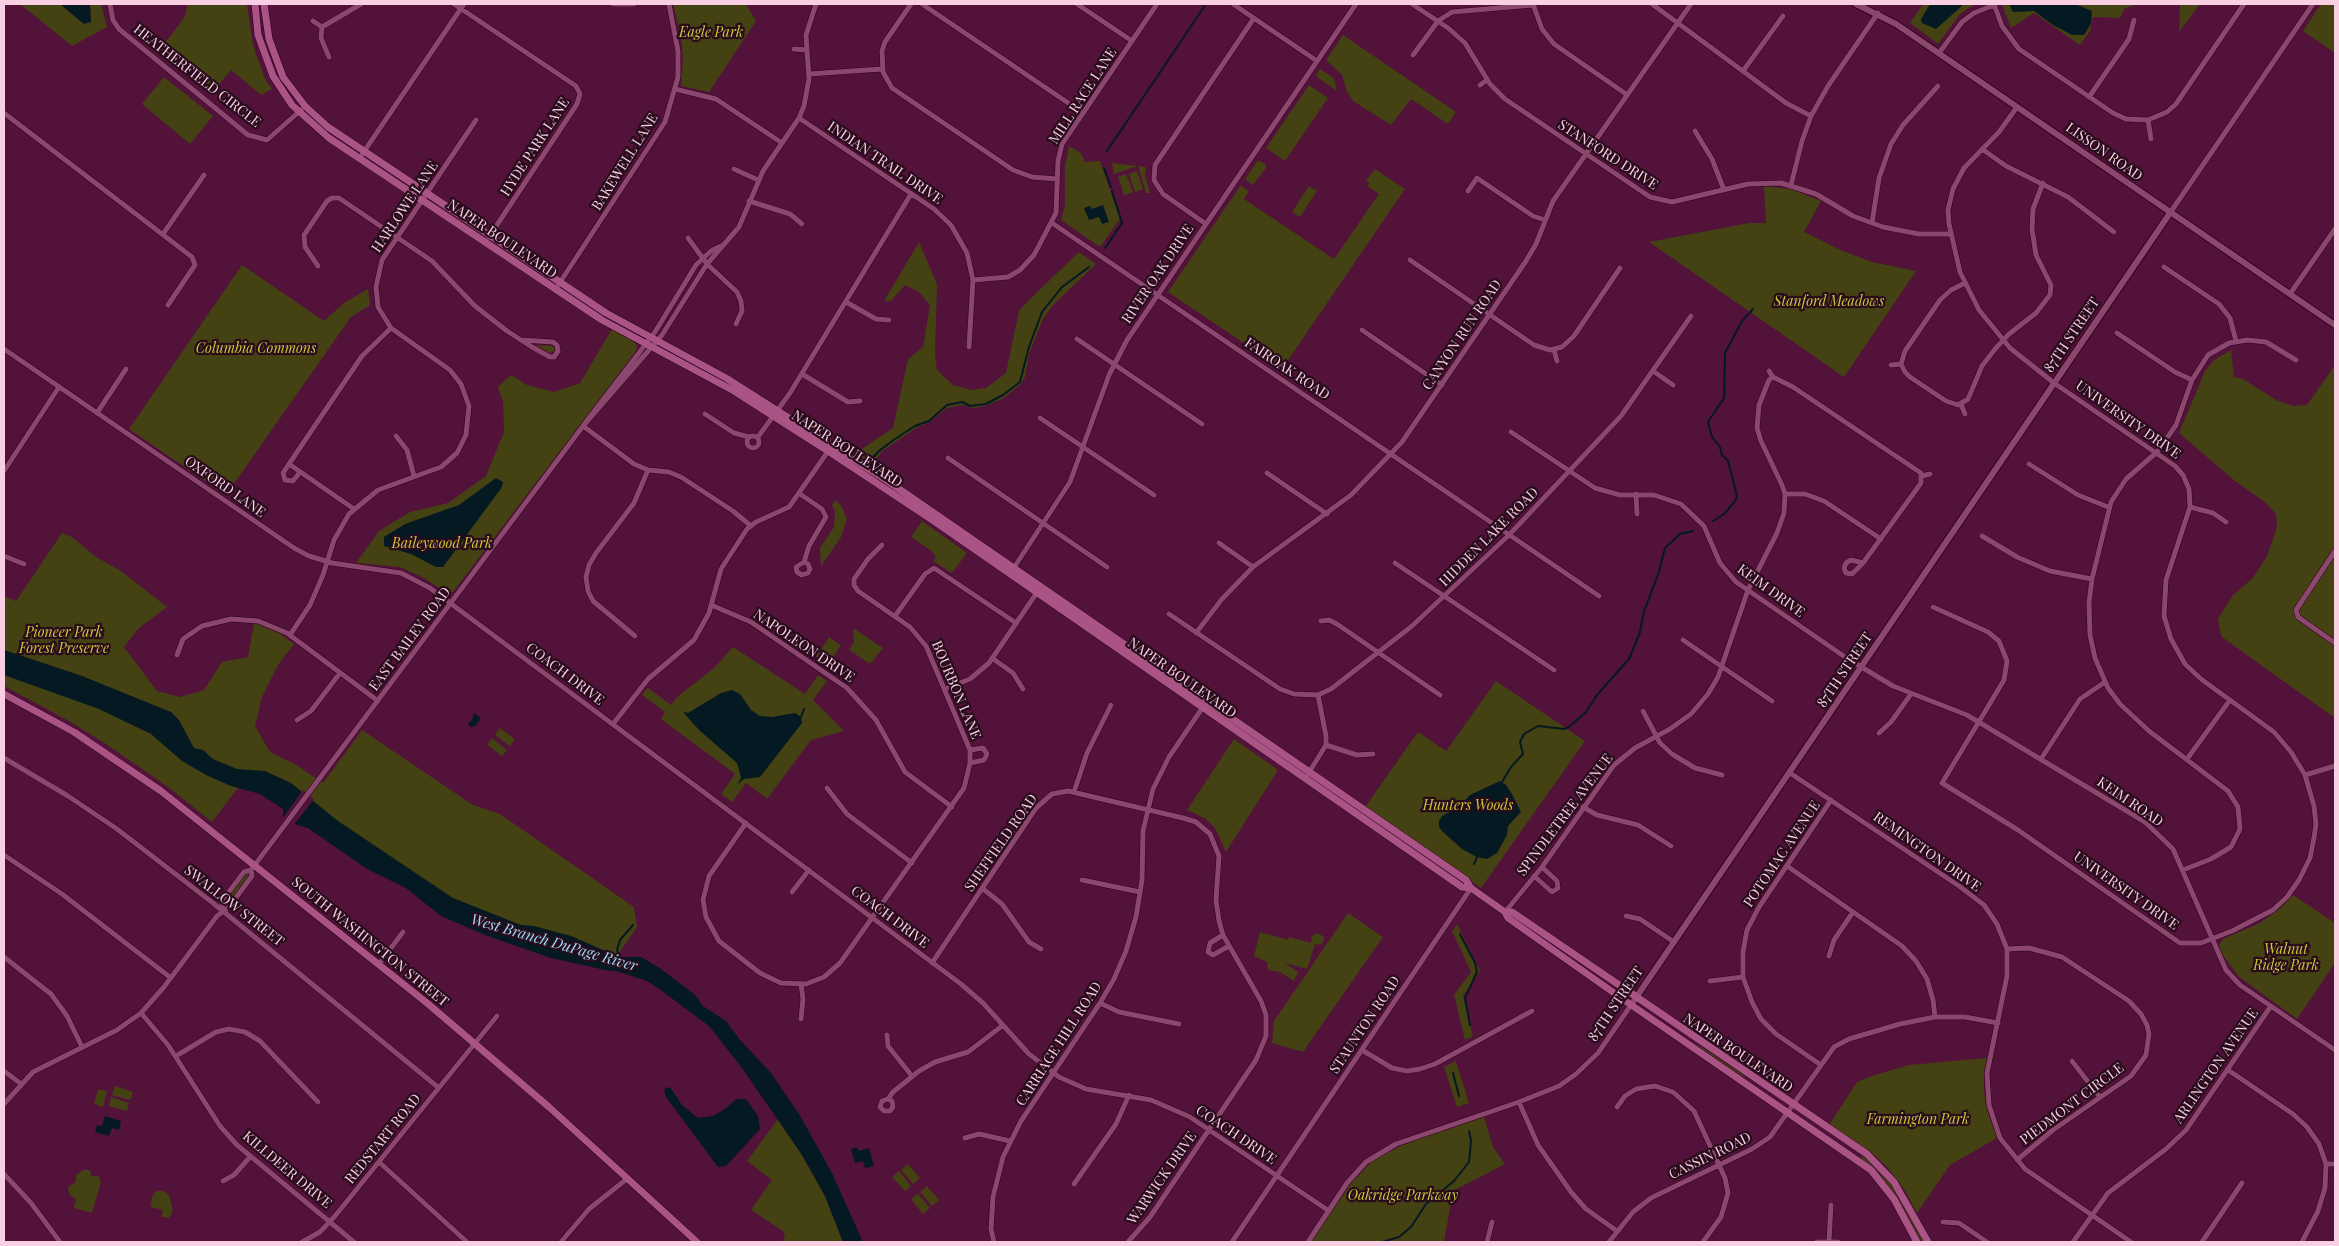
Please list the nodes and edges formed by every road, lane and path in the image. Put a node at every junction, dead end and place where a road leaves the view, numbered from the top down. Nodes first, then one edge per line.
1 (110, 4) edge
2 (255, 4) edge
3 (264, 4) edge
4 (361, 4) edge
5 (454, 4) edge
6 (613, 4) edge
7 (634, 4) edge
8 (669, 4) edge
9 (816, 4) edge
10 (911, 4) edge
11 (922, 4) edge
12 (1078, 4) edge
13 (1157, 4) edge
14 (1233, 4) edge
15 (1356, 4) edge
16 (1412, 4) edge
17 (1533, 4) edge
18 (1652, 4) edge
19 (1691, 4) edge
20 (1856, 4) edge
21 (2244, 4) edge
22 (2313, 4) edge
23 (1994, 5) edge
24 (462, 6) edge
25 (1878, 13) junction
26 (1783, 16) dead end
27 (1254, 18) junction
28 (2134, 20) dead end
29 (314, 21) dead end
30 (1438, 21) junction
31 (1678, 22) junction
32 (322, 28) junction
33 (1132, 41) junction
34 (794, 49) dead end
35 (807, 50) junction
36 (1939, 54) junction
37 (1413, 55) dead end
38 (329, 57) dead end
39 (1317, 61) junction
40 (882, 69) junction
41 (1743, 70) junction
42 (809, 74) junction
43 (1487, 80) junction
44 (1480, 85) dead end
45 (1938, 86) dead end
46 (675, 89) junction
47 (1626, 94) junction
48 (2089, 97) junction
49 (305, 106) junction
50 (2017, 107) junction
51 (298, 112) junction
52 (4, 113) edge
53 (1083, 113) junction
54 (1811, 116) junction
55 (799, 118) junction
56 (476, 120) dead end
57 (2148, 120) junction
58 (1695, 131) dead end
59 (2151, 139) dead end
60 (782, 143) junction
61 (1982, 149) junction
62 (364, 152) junction
63 (1585, 154) junction
64 (360, 159) junction
65 (734, 169) dead end
66 (204, 175) dead end
67 (1057, 178) junction
68 (758, 180) junction
69 (2042, 183) junction
70 (1791, 185) junction
71 (1724, 190) junction
72 (1468, 191) dead end
73 (911, 194) junction
74 (425, 197) junction
75 (749, 201) junction
76 (2170, 213) junction
77 (1545, 220) junction
78 (1052, 223) junction
79 (1872, 223) junction
80 (802, 224) dead end
81 (1206, 224) junction
82 (2335, 229) edge
83 (2114, 232) dead end
84 (162, 234) junction
85 (1950, 234) junction
86 (398, 237) junction
87 (688, 238) dead end
88 (487, 239) junction
89 (721, 246) junction
90 (702, 258) junction
91 (1410, 260) dead end
92 (707, 264) junction
93 (318, 266) dead end
94 (2164, 266) dead end
95 (1620, 268) dead end
96 (973, 280) junction
97 (1965, 283) junction
98 (557, 286) junction
99 (1158, 294) junction
100 (2290, 294) junction
101 (846, 302) junction
102 (168, 305) dead end
103 (1490, 314) junction
104 (1691, 316) dead end
105 (889, 320) dead end
106 (736, 324) dead end
107 (2335, 325) edge
108 (390, 328) junction
109 (1362, 330) dead end
110 (2118, 333) dead end
111 (653, 339) junction
112 (1077, 339) dead end
113 (521, 340) junction
114 (2003, 340) junction
115 (2236, 341) junction
116 (648, 346) junction
117 (969, 347) dead end
118 (4, 349) edge
119 (1554, 350) junction
120 (2296, 360) dead end
121 (1557, 362) dead end
122 (1114, 364) junction
123 (1901, 364) junction
124 (1891, 365) dead end
125 (126, 369) dead end
126 (1653, 371) junction
127 (802, 374) junction
128 (2192, 380) junction
129 (2054, 383) junction
130 (1442, 385) junction
131 (1673, 385) dead end
132 (59, 387) junction
133 (860, 401) dead end
134 (1961, 404) junction
135 (96, 412) junction
136 (705, 414) dead end
137 (776, 414) junction
138 (1965, 414) dead end
139 (1040, 418) dead end
140 (1202, 424) dead end
141 (584, 426) junction
142 (1511, 432) dead end
143 (396, 436) dead end
144 (748, 437) junction
145 (758, 437) junction
146 (1085, 447) junction
147 (830, 448) junction
148 (2156, 452) junction
149 (1392, 454) junction
150 (948, 458) dead end
151 (289, 464) junction
152 (2030, 464) dead end
153 (648, 470) junction
154 (4, 471) edge
155 (300, 472) junction
156 (1569, 472) junction
157 (1267, 473) dead end
158 (1930, 474) dead end
159 (414, 476) junction
160 (1922, 476) junction
161 (800, 494) junction
162 (1636, 494) junction
163 (1785, 494) junction
164 (1154, 495) dead end
165 (2108, 507) junction
166 (2190, 507) junction
167 (354, 509) junction
168 (1327, 514) junction
169 (1637, 514) dead end
170 (2226, 522) dead end
171 (1044, 524) junction
172 (751, 526) junction
173 (1509, 535) junction
174 (1982, 536) dead end
175 (1881, 539) junction
176 (1219, 543) dead end
177 (882, 545) dead end
178 (2335, 551) edge
179 (4, 556) edge
180 (327, 562) junction
181 (804, 562) dead end
182 (1395, 562) dead end
183 (1863, 563) dead end
184 (24, 564) dead end
185 (1107, 567) dead end
186 (1253, 567) junction
187 (1012, 571) junction
188 (2092, 579) junction
189 (1039, 589) junction
190 (1748, 590) junction
191 (1445, 596) junction
192 (1599, 596) dead end
193 (452, 603) junction
194 (711, 605) junction
195 (1933, 607) dead end
196 (1169, 614) dead end
197 (895, 616) junction
198 (1322, 621) dead end
199 (1016, 623) junction
200 (1196, 633) junction
201 (290, 635) junction
202 (635, 636) dead end
203 (1683, 640) dead end
204 (2335, 643) edge
205 (1379, 653) junction
206 (177, 655) dead end
207 (992, 658) junction
208 (1722, 667) junction
209 (1861, 668) junction
210 (1554, 670) dead end
211 (340, 674) junction
212 (2105, 682) junction
213 (945, 689) junction
214 (1023, 689) dead end
215 (4, 694) edge
216 (1911, 694) junction
217 (1318, 695) junction
218 (1440, 695) dead end
219 (2230, 700) junction
220 (1772, 701) dead end
221 (378, 702) junction
222 (1205, 704) junction
223 (1111, 705) dead end
224 (1643, 711) dead end
225 (296, 720) dead end
226 (1980, 722) junction
227 (613, 724) junction
228 (1879, 733) dead end
229 (1656, 736) junction
230 (1326, 745) junction
231 (970, 750) junction
232 (1373, 754) dead end
233 (4, 758) edge
234 (2042, 759) junction
235 (2187, 759) junction
236 (970, 763) junction
237 (2335, 766) edge
238 (1790, 773) junction
239 (1307, 775) junction
240 (1722, 775) dead end
241 (2305, 775) junction
242 (827, 788) dead end
243 (1074, 792) junction
244 (1831, 800) junction
245 (1583, 806) junction
246 (952, 807) junction
247 (1147, 809) junction
248 (746, 823) junction
249 (1671, 846) dead end
250 (4, 855) edge
251 (912, 863) junction
252 (1787, 866) junction
253 (1542, 867) junction
254 (253, 868) junction
255 (808, 870) junction
256 (2184, 870) junction
257 (1534, 876) junction
258 (1082, 880) dead end
259 (982, 888) junction
260 (1471, 888) junction
261 (792, 892) dead end
262 (1140, 892) junction
263 (222, 911) junction
264 (1505, 912) junction
265 (1853, 912) junction
266 (1626, 916) dead end
267 (872, 918) junction
268 (403, 932) dead end
269 (1223, 935) junction
270 (2211, 939) junction
271 (1674, 942) junction
272 (1229, 946) junction
273 (1041, 949) dead end
274 (2006, 949) junction
275 (1829, 956) dead end
276 (4, 957) edge
277 (932, 963) junction
278 (379, 964) junction
279 (1743, 977) junction
280 (171, 978) junction
281 (1710, 982) dead end
282 (801, 984) junction
283 (1635, 998) junction
284 (1100, 1003) junction
285 (1631, 1005) junction
286 (2271, 1006) junction
287 (1532, 1011) dead end
288 (141, 1013) junction
289 (497, 1016) dead end
290 (1935, 1017) junction
291 (801, 1019) dead end
292 (1998, 1023) junction
293 (1179, 1024) dead end
294 (1002, 1026) junction
295 (888, 1035) dead end
296 (474, 1043) junction
297 (82, 1047) junction
298 (2334, 1047) edge
299 (1362, 1050) junction
300 (176, 1056) junction
301 (2072, 1061) dead end
302 (1821, 1065) junction
303 (2228, 1070) junction
304 (4, 1071) edge
305 (1054, 1073) junction
306 (912, 1076) junction
307 (20, 1083) junction
308 (439, 1088) junction
309 (1129, 1095) junction
310 (2099, 1096) junction
311 (888, 1099) dead end
312 (318, 1102) dead end
313 (1519, 1102) junction
314 (4, 1104) edge
315 (1617, 1107) dead end
316 (1791, 1108) junction
317 (1209, 1129) junction
318 (965, 1138) dead end
319 (1010, 1141) junction
320 (250, 1157) junction
321 (2016, 1160) junction
322 (379, 1162) junction
323 (2326, 1164) junction
324 (2335, 1164) edge
325 (1719, 1165) junction
326 (4, 1174) edge
327 (1277, 1175) junction
328 (628, 1178) junction
329 (223, 1181) dead end
330 (2242, 1183) dead end
331 (1074, 1184) dead end
332 (1831, 1205) dead end
333 (1329, 1211) junction
334 (2091, 1216) junction
335 (330, 1221) junction
336 (1492, 1222) dead end
337 (1943, 1222) dead end
338 (1617, 1231) junction
339 (1829, 1241) edge
340 (60, 1242) edge
341 (302, 1242) edge
342 (354, 1242) edge
343 (467, 1242) edge
344 (561, 1242) edge
345 (697, 1242) edge
346 (994, 1242) edge
347 (1128, 1242) edge
348 (1232, 1242) edge
349 (1308, 1242) edge
350 (1487, 1242) edge
351 (1609, 1242) edge
352 (1703, 1242) edge
353 (1817, 1242) edge
354 (1838, 1242) edge
355 (1917, 1242) edge
356 (1928, 1242) edge
357 (1987, 1242) edge
358 (2073, 1242) edge
359 (2130, 1242) edge
360 (2202, 1242) edge
361 (2302, 1242) edge

1 - 51 street, HEATHERFIELD CIRCLE
2 - 51 main road, NAPER BOULEVARD
3 - 49 main road, NAPER BOULEVARD
4 - 32 street
5 - 24 street, HYDE PARK LANE
6 - 7 street
8 - 46 street, BAKEWELL LANE
9 - 35 street, EAST BAILEY ROAD
10 - 40 street
11 - 53 street
12 - 33 street
13 - 33 street, MILL RACE LANE
14 - 27 street
15 - 39 street, RIVER OAK DRIVE
16 - 30 street, STANFORD DRIVE
17 - 30 street
17 - 47 street
18 - 31 street
19 - 31 street, CANYON RUN ROAD
20 - 25 street, LISSON ROAD
21 - 57 street
22 - 76 street, 87TH STREET
23 - 36 street
23 - 48 street
24 - 62 street
24 - 88 street, HYDE PARK LANE
25 - 36 street, LISSON ROAD
25 - 54 street
26 - 41 street
27 - 39 street
27 - 81 street
28 - 48 street
29 - 32 street
30 - 37 street
30 - 43 street, STANFORD DRIVE
31 - 41 street
31 - 47 street, CANYON RUN ROAD
32 - 38 street
33 - 53 street, MILL RACE LANE
34 - 35 street
35 - 42 street, EAST BAILEY ROAD
36 - 50 street, LISSON ROAD
39 - 81 street, RIVER OAK DRIVE
40 - 42 street
40 - 67 street
41 - 54 street
42 - 55 street, EAST BAILEY ROAD
43 - 44 street
43 - 63 street, STANFORD DRIVE
45 - 79 street
46 - 60 street
46 - 98 street, BAKEWELL LANE
47 - 63 street, CANYON RUN ROAD
48 - 57 street
49 - 51 street, HEATHERFIELD CIRCLE
49 - 62 main road, NAPER BOULEVARD
50 - 61 street, UNIVERSITY DRIVE
50 - 76 street, LISSON ROAD
51 - 64 main road, NAPER BOULEVARD
52 - 84 street
53 - 67 street, MILL RACE LANE
54 - 70 street
55 - 60 street, EAST BAILEY ROAD
55 - 73 street, INDIAN TRAIL DRIVE
56 - 74 street, HARLOWE LANE
57 - 59 street
58 - 71 street
60 - 68 street, EAST BAILEY ROAD
61 - 69 street
61 - 85 street, UNIVERSITY DRIVE
62 - 64 street
62 - 74 main road, NAPER BOULEVARD
63 - 71 street, STANFORD DRIVE
63 - 77 street, CANYON RUN ROAD
64 - 74 main road, NAPER BOULEVARD
65 - 68 street
66 - 84 street
67 - 78 street, MILL RACE LANE
68 - 75 street, EAST BAILEY ROAD
69 - 83 street
69 - 114 street
70 - 71 street, STANFORD DRIVE
70 - 79 street, STANFORD DRIVE
72 - 77 street
73 - 96 street, INDIAN TRAIL DRIVE
73 - 101 street
74 - 86 street, HARLOWE LANE
74 - 88 main road, NAPER BOULEVARD
75 - 80 street
75 - 89 street, EAST BAILEY ROAD
76 - 100 street, LISSON ROAD
76 - 129 street, 87TH STREET
77 - 103 street, CANYON RUN ROAD
78 - 96 street, MILL RACE LANE
78 - 99 street, FAIROAK ROAD
79 - 85 street, STANFORD DRIVE
81 - 99 street, RIVER OAK DRIVE
82 - 100 street
84 - 102 street
85 - 97 street, UNIVERSITY DRIVE
86 - 93 street
86 - 108 street, HARLOWE LANE
86 - 113 street
87 - 90 street
88 - 98 main road, NAPER BOULEVARD
89 - 90 street, EAST BAILEY ROAD
89 - 92 street, EAST BAILEY ROAD
90 - 92 street
90 - 111 street, EAST BAILEY ROAD
91 - 103 street
92 - 106 street
92 - 111 street, EAST BAILEY ROAD
94 - 115 street
95 - 119 street
96 - 117 street, INDIAN TRAIL DRIVE
97 - 114 street, UNIVERSITY DRIVE
97 - 123 street
98 - 111 main road, NAPER BOULEVARD
98 - 116 main road, NAPER BOULEVARD
99 - 122 street, RIVER OAK DRIVE
99 - 149 street, FAIROAK ROAD
100 - 107 street, LISSON ROAD
101 - 105 street
101 - 127 street
103 - 119 street
103 - 130 street, CANYON RUN ROAD
104 - 126 street, HIDDEN LAKE ROAD
108 - 151 street
108 - 159 street, HARLOWE LANE
109 - 130 street
110 - 128 street
111 - 116 street, EAST BAILEY ROAD
111 - 137 main road, NAPER BOULEVARD
112 - 122 street
113 - 113 street
114 - 129 street, UNIVERSITY DRIVE
114 - 134 street
115 - 120 street
115 - 128 street
116 - 137 main road, NAPER BOULEVARD
116 - 141 street, EAST BAILEY ROAD
118 - 132 street, OXFORD LANE
119 - 121 street
122 - 140 street
122 - 146 street, RIVER OAK DRIVE
123 - 124 street
123 - 134 street
125 - 135 street
126 - 131 street
126 - 156 street, HIDDEN LAKE ROAD
127 - 133 street
127 - 137 street
128 - 148 street
129 - 148 street, UNIVERSITY DRIVE
129 - 209 street, 87TH STREET
130 - 149 street, CANYON RUN ROAD
132 - 135 street, OXFORD LANE
132 - 154 street
134 - 138 street
135 - 180 street, OXFORD LANE
136 - 144 street
137 - 145 street
137 - 147 main road, NAPER BOULEVARD
139 - 146 street
141 - 153 street
141 - 193 street, EAST BAILEY ROAD
142 - 156 street, KEIM DRIVE
143 - 159 street
144 - 145 street
144 - 145 street
146 - 164 street
146 - 171 street, RIVER OAK DRIVE
147 - 161 street
147 - 187 main road, NAPER BOULEVARD
148 - 165 street
148 - 166 street, UNIVERSITY DRIVE
149 - 168 street, CANYON RUN ROAD
149 - 173 street, FAIROAK ROAD
150 - 171 street
151 - 155 street
151 - 155 street
152 - 165 street
153 - 172 street
153 - 202 street
155 - 167 street
156 - 162 street, KEIM DRIVE
156 - 173 street, HIDDEN LAKE ROAD
157 - 168 street
158 - 160 street
159 - 167 street, HARLOWE LANE
160 - 163 street, SPINDLETREE AVENUE
160 - 175 street
161 - 172 street
161 - 181 street
162 - 169 street
162 - 190 street, KEIM DRIVE
163 - 175 street
163 - 190 street, SPINDLETREE AVENUE
165 - 188 street
166 - 170 street
166 - 219 street, UNIVERSITY DRIVE
167 - 180 street, HARLOWE LANE
168 - 186 street, CANYON RUN ROAD
171 - 185 street
171 - 187 street, RIVER OAK DRIVE
172 - 194 street
173 - 191 street, HIDDEN LAKE ROAD
173 - 192 street, FAIROAK ROAD
174 - 188 street
175 - 183 street
176 - 186 street
177 - 197 street, BOURBON LANE
178 - 204 street
179 - 184 street
180 - 193 street, OXFORD LANE
180 - 201 street, HARLOWE LANE
182 - 191 street
186 - 200 street, CANYON RUN ROAD
187 - 189 main road, NAPER BOULEVARD
188 - 212 street
189 - 199 street
189 - 222 main road, NAPER BOULEVARD
190 - 208 street, SPINDLETREE AVENUE
190 - 209 street, KEIM DRIVE
191 - 205 street, HIDDEN LAKE ROAD
191 - 210 street
193 - 221 street, EAST BAILEY ROAD
193 - 227 street, COACH DRIVE
194 - 227 street
194 - 246 street, NAPOLEON DRIVE
195 - 226 street
196 - 200 street
197 - 199 street
197 - 213 street, BOURBON LANE
198 - 205 street
199 - 207 street
200 - 217 street
201 - 206 street
201 - 211 street
203 - 208 street
205 - 217 street, HIDDEN LAKE ROAD
205 - 218 street
207 - 213 street
207 - 214 street
208 - 220 street
208 - 229 street, SPINDLETREE AVENUE
209 - 216 street, KEIM ROAD
209 - 238 street, 87TH STREET
211 - 221 street
211 - 225 street
212 - 234 street
212 - 235 street
213 - 231 street, BOURBON LANE
215 - 254 main road, SOUTH WASHINGTON STREET
216 - 226 street, KEIM ROAD
216 - 228 street
217 - 230 street
219 - 235 street
219 - 241 street, UNIVERSITY DRIVE
221 - 254 street, EAST BAILEY ROAD
222 - 239 main road, NAPER BOULEVARD
222 - 247 street, CARRIAGE HILL ROAD
223 - 243 street
224 - 229 street
226 - 234 street, KEIM ROAD
226 - 270 street, UNIVERSITY DRIVE
227 - 248 street, COACH DRIVE
229 - 240 street
229 - 245 street, SPINDLETREE AVENUE
230 - 232 street
230 - 239 street
231 - 236 street, BOURBON LANE
231 - 236 street
233 - 263 street, SWALLOW STREET
234 - 256 street, KEIM ROAD
235 - 256 street
236 - 246 street, BOURBON LANE
237 - 241 street
238 - 244 street, REMINGTON DRIVE
238 - 271 street, 87TH STREET
239 - 260 main road, NAPER BOULEVARD
241 - 270 street, UNIVERSITY DRIVE
242 - 251 street
243 - 247 street, SHEFFIELD ROAD
243 - 259 street, SHEFFIELD ROAD
244 - 252 street, POTOMAC AVENUE
244 - 274 street, REMINGTON DRIVE
245 - 249 street
245 - 253 street, SPINDLETREE AVENUE
246 - 251 street, BOURBON LANE
247 - 262 street, CARRIAGE HILL ROAD
247 - 269 street, WARWICK DRIVE
248 - 255 street, COACH DRIVE
248 - 282 street
250 - 280 street
251 - 267 street, BOURBON LANE
252 - 265 street
252 - 279 street, POTOMAC AVENUE
253 - 257 street, SPINDLETREE AVENUE
253 - 257 street
254 - 263 street
254 - 263 street
254 - 278 main road, SOUTH WASHINGTON STREET
255 - 261 street
255 - 267 street, COACH DRIVE
256 - 270 street, KEIM ROAD
257 - 264 street, SPINDLETREE AVENUE
258 - 262 street
259 - 273 street
259 - 277 street, SHEFFIELD ROAD
260 - 264 main road, NAPER BOULEVARD
260 - 299 street, STAUNTON ROAD
262 - 284 street, CARRIAGE HILL ROAD
263 - 280 street
263 - 308 street, SWALLOW STREET
264 - 283 main road, NAPER BOULEVARD
264 - 285 main road, NAPER BOULEVARD
265 - 275 street
265 - 290 street
266 - 271 street
267 - 277 street, COACH DRIVE
267 - 282 street, BOURBON LANE
268 - 278 street
269 - 272 street, WARWICK DRIVE
269 - 272 street
270 - 286 street, KEIM ROAD
271 - 283 street, 87TH STREET
272 - 317 street, WARWICK DRIVE
274 - 292 street, REMINGTON DRIVE
274 - 310 street, PIEDMONT CIRCLE
276 - 297 street
277 - 294 street, COACH DRIVE
278 - 296 main road, SOUTH WASHINGTON STREET
279 - 281 street
279 - 302 street, POTOMAC AVENUE
280 - 288 street
282 - 291 street
283 - 285 street, 87TH STREET
283 - 316 main road, NAPER BOULEVARD
284 - 293 street
284 - 305 street, CARRIAGE HILL ROAD
285 - 313 street, 87TH STREET
285 - 316 main road, NAPER BOULEVARD
286 - 298 street, KEIM ROAD
286 - 303 street, ARLINGTON AVENUE
287 - 299 street
288 - 297 street
288 - 300 street, KILLDEER DRIVE
289 - 296 street, REDSTART ROAD
290 - 292 street, CASSIN ROAD
290 - 302 street, CASSIN ROAD
292 - 321 street, REMINGTON DRIVE
294 - 305 street, COACH DRIVE
294 - 306 street
295 - 306 street
296 - 308 street, REDSTART ROAD
296 - 328 main road, SOUTH WASHINGTON STREET
297 - 307 street
299 - 327 street, STAUNTON ROAD
300 - 312 street
300 - 320 street, KILLDEER DRIVE
301 - 310 street
302 - 316 street, CASSIN ROAD
303 - 323 street
303 - 334 street, ARLINGTON AVENUE
304 - 307 street
305 - 309 street, COACH DRIVE
305 - 319 street, CARRIAGE HILL ROAD
306 - 311 street
307 - 314 street
308 - 322 street, REDSTART ROAD
309 - 317 street, COACH DRIVE
309 - 331 street
310 - 321 street, PIEDMONT CIRCLE
313 - 333 street, 87TH STREET
313 - 338 street
315 - 325 street
316 - 325 street, CASSIN ROAD
316 - 355 main road, NAPER BOULEVARD
316 - 356 main road, NAPER BOULEVARD
317 - 327 street, COACH DRIVE
317 - 347 street, WARWICK DRIVE
318 - 319 street
319 - 346 street, CARRIAGE HILL ROAD
320 - 329 street
320 - 335 street, KILLDEER DRIVE
321 - 334 street, REMINGTON DRIVE
322 - 335 street, REDSTART ROAD
322 - 343 street
323 - 324 street
323 - 361 street
325 - 338 street, CASSIN ROAD
325 - 352 street
326 - 340 street
327 - 333 street, COACH DRIVE
327 - 348 street, STAUNTON ROAD
328 - 344 street
328 - 345 main road, SOUTH WASHINGTON STREET
330 - 360 street
332 - 339 street
333 - 349 street, 87TH STREET
334 - 358 street, ARLINGTON AVENUE
334 - 359 street, REMINGTON DRIVE
335 - 341 street, REDSTART ROAD
335 - 342 street, KILLDEER DRIVE
336 - 350 street
337 - 357 street
338 - 351 street, CASSIN ROAD
339 - 353 street
339 - 354 street

